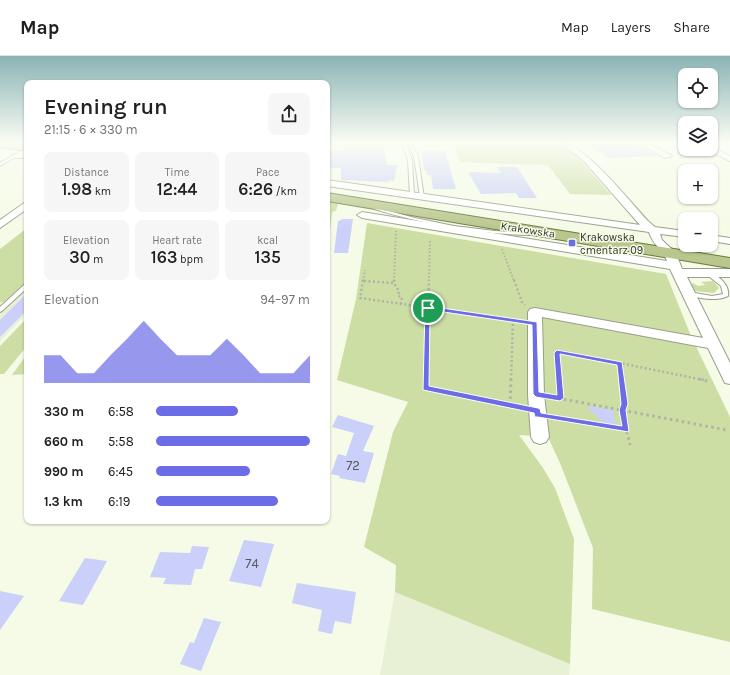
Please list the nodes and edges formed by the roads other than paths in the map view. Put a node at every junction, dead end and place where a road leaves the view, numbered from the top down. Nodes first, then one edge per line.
1 (411, 172) edge
2 (418, 172) edge
3 (598, 172) edge
4 (330, 183) edge
5 (330, 190) edge
6 (412, 195) junction
7 (422, 197) junction
8 (330, 198) edge
9 (24, 206) edge
10 (361, 208) junction
11 (406, 218) junction
12 (0, 225) edge
13 (424, 225) junction
14 (548, 233) junction
15 (678, 234) edge
16 (655, 235) junction
17 (718, 239) edge
18 (730, 241) edge
19 (730, 253) edge
20 (730, 263) edge
21 (674, 264) junction
22 (709, 274) junction
23 (730, 274) edge
24 (24, 288) edge
25 (689, 294) junction
26 (0, 310) edge
27 (713, 344) junction
28 (730, 379) edge
29 (540, 437) dead end

1 - 6 lane
2 - 7 lane
3 - 16 street
4 - 6 street, Krakowska
5 - 16 main road, Krakowska
6 - 7 street, Krakowska
7 - 16 street, Krakowska
8 - 10 main road, Krakowska
9 - 12 street
10 - 11 lane
10 - 13 street
10 - 14 main road, Krakowska
11 - 13 lane
11 - 14 lane
13 - 21 street
14 - 21 main road, Krakowska
15 - 16 street, Krakowska
16 - 19 main road, Krakowska
16 - 21 street
17 - 18 street
20 - 21 main road, Krakowska
21 - 22 street, Krakowska
21 - 25 street
22 - 23 street, Krakowska
22 - 25 lane
24 - 26 lane
25 - 27 street
27 - 28 street
27 - 29 street

